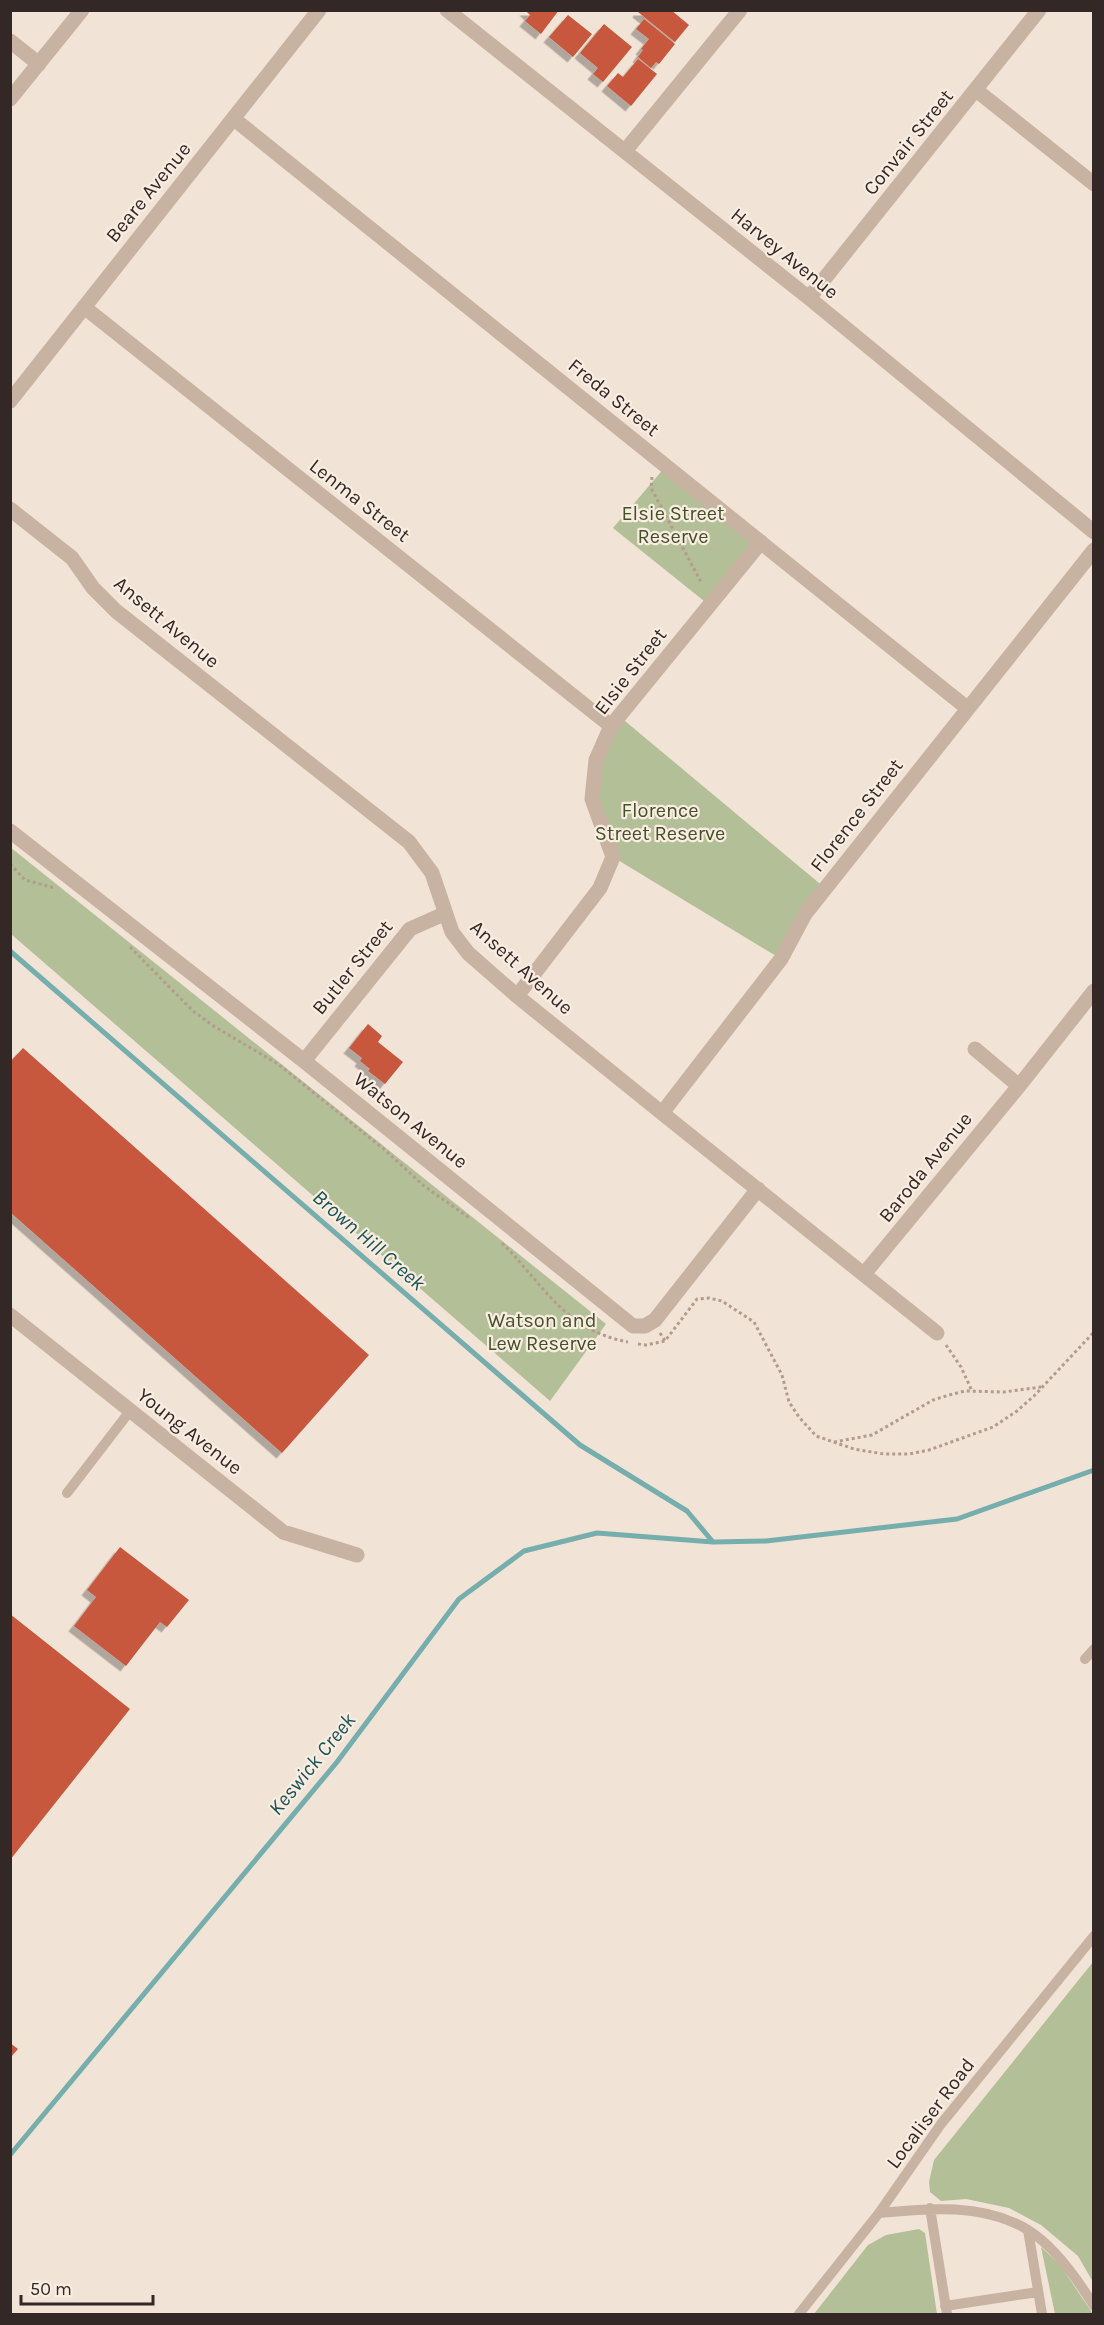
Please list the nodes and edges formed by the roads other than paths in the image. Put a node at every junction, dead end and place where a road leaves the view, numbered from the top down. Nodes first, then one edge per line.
1 (82, 10) edge
2 (319, 10) edge
3 (447, 10) edge
4 (740, 10) edge
5 (1039, 10) edge
6 (10, 41) edge
7 (39, 64) junction
8 (976, 90) junction
9 (10, 99) edge
10 (234, 119) junction
11 (625, 151) junction
12 (1094, 184) edge
13 (809, 298) junction
14 (84, 307) junction
15 (10, 401) edge
16 (10, 510) edge
17 (1094, 532) edge
18 (761, 542) junction
19 (1094, 550) edge
20 (967, 708) junction
21 (611, 726) junction
22 (10, 831) edge
23 (444, 914) junction
24 (1094, 991) edge
25 (517, 996) junction
26 (975, 1049) dead end
27 (304, 1061) junction
28 (1019, 1086) junction
29 (662, 1113) junction
30 (759, 1189) junction
31 (864, 1274) junction
32 (10, 1315) edge
33 (937, 1333) road end
34 (130, 1411) junction
35 (66, 1493) dead end
36 (357, 1555) dead end
37 (1094, 1649) edge
38 (1085, 1659) dead end
39 (1094, 1936) edge
40 (930, 2208) junction
41 (879, 2213) junction
42 (1029, 2230) junction
43 (1038, 2292) junction
44 (1094, 2306) edge
45 (946, 2310) edge
46 (799, 2314) edge
47 (1042, 2314) edge

1 - 7 street
2 - 10 street, Beare Avenue
3 - 11 street, Harvey Avenue
4 - 11 street
5 - 8 street, Convair Street
6 - 7 street
7 - 9 street
8 - 12 street
8 - 13 street, Convair Street
10 - 14 street, Beare Avenue
10 - 18 street, Freda Street
11 - 13 street, Harvey Avenue
13 - 17 street, Harvey Avenue
14 - 15 street, Beare Avenue
14 - 21 street, Lenma Street
16 - 23 street, Ansett Avenue
18 - 20 street, Freda Street
18 - 21 street, Elsie Street
19 - 20 street, Florence Street
20 - 29 street, Florence Street
21 - 25 street, Elsie Street
22 - 27 street, Watson Avenue
23 - 25 street, Ansett Avenue
23 - 27 street, Butler Street
24 - 28 street, Baroda Avenue
25 - 29 street, Ansett Avenue
26 - 28 street
27 - 30 street, Watson Avenue
28 - 31 street, Baroda Avenue
29 - 30 street, Ansett Avenue
30 - 31 street, Ansett Avenue
31 - 33 street, Ansett Avenue
32 - 34 street, Young Avenue
34 - 35 lane
34 - 36 street, Young Avenue
37 - 38 lane
39 - 41 lane, Localiser Road
40 - 41 lane
40 - 42 lane
40 - 45 lane
41 - 46 lane, Localiser Road
42 - 43 lane
42 - 44 lane
43 - 45 lane
43 - 47 lane

